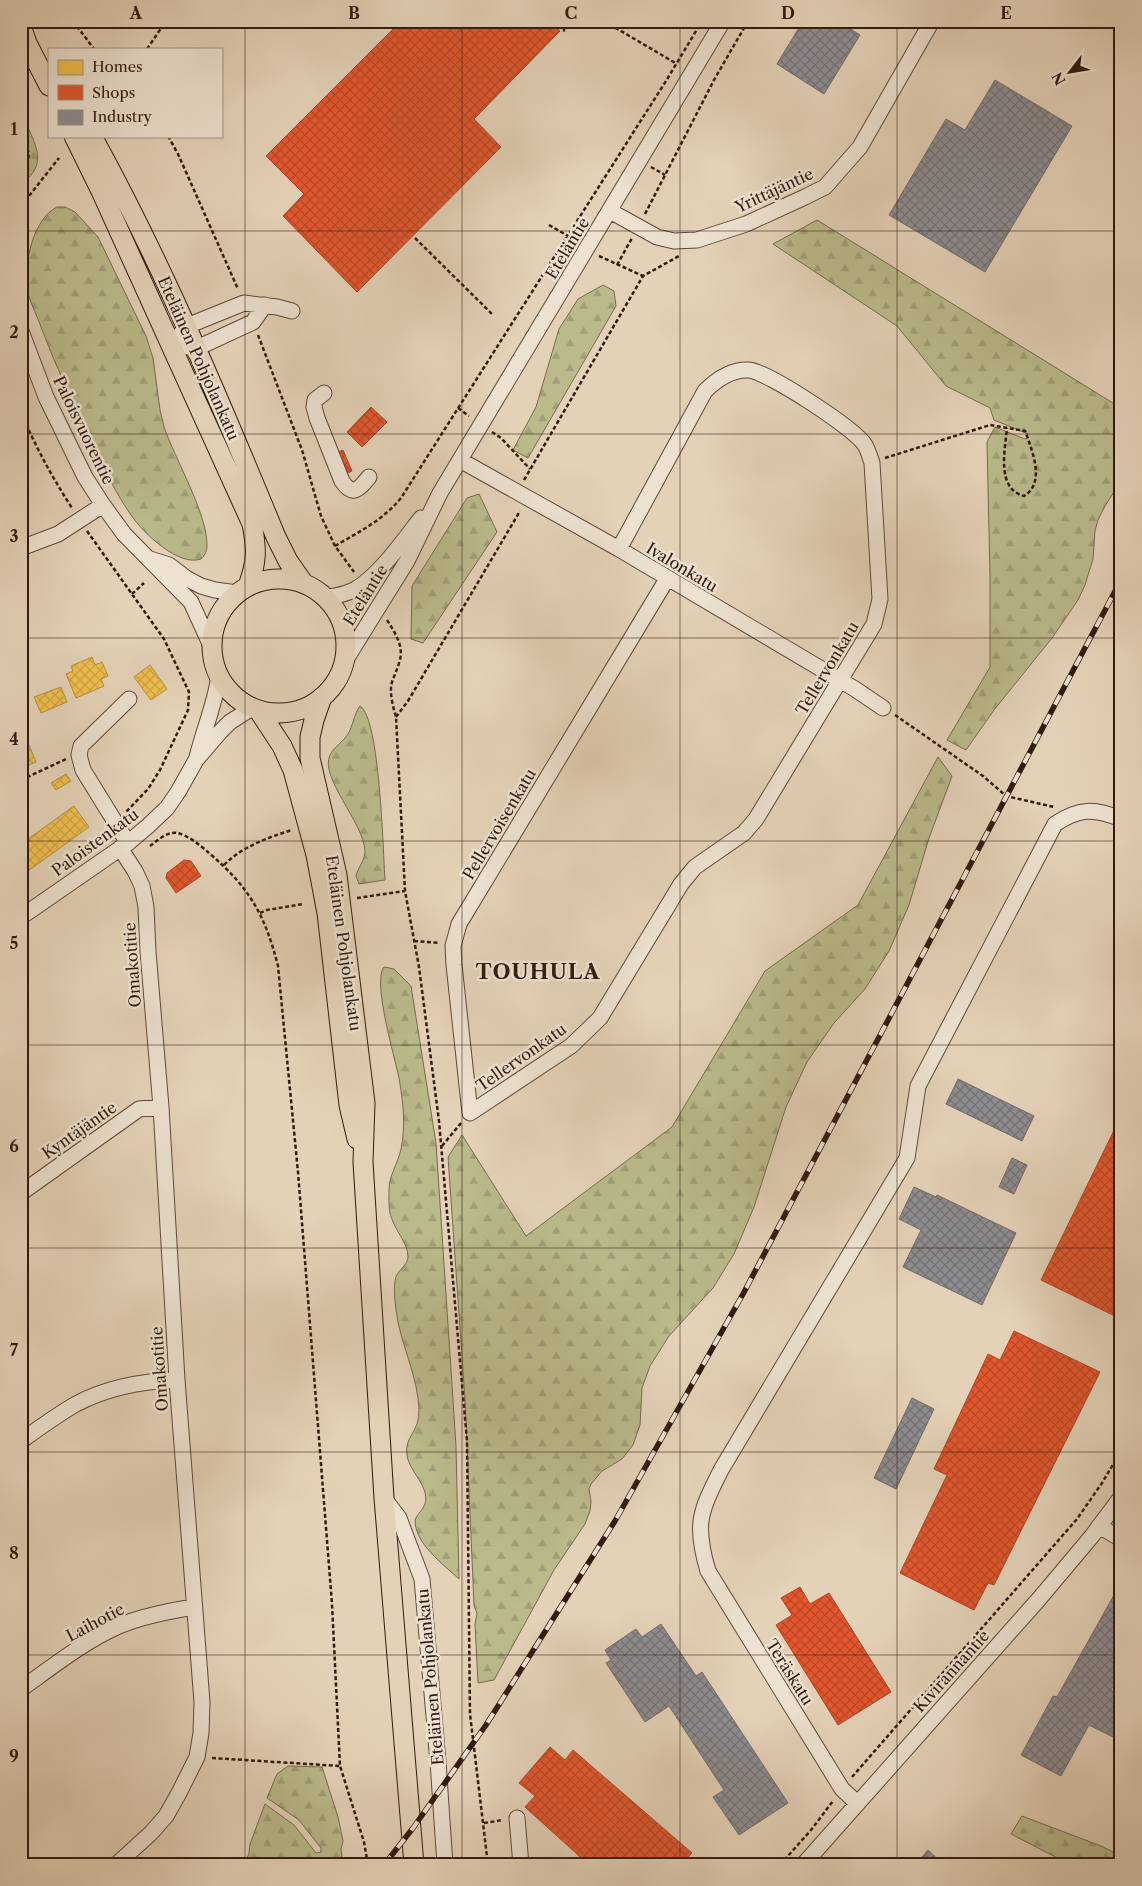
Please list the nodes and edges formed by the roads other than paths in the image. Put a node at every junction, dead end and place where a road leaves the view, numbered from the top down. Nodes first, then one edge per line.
1 (25, 21) edge
2 (723, 21) edge
3 (932, 21) edge
4 (21, 26) edge
5 (48, 56) edge
6 (48, 84) edge
7 (75, 138) edge
8 (93, 138) edge
9 (610, 212) junction
10 (265, 305) junction
11 (292, 311) dead end
12 (187, 326) junction
13 (21, 332) edge
14 (172, 345) junction
15 (197, 348) junction
16 (324, 393) dead end
17 (460, 460) junction
18 (369, 477) dead end
19 (440, 493) junction
20 (103, 505) junction
21 (21, 548) edge
22 (618, 549) junction
23 (150, 559) junction
24 (667, 579) junction
25 (302, 581) junction
26 (243, 590) junction
27 (327, 597) junction
28 (211, 646) junction
29 (345, 661) junction
30 (219, 676) junction
31 (840, 681) junction
32 (322, 697) junction
33 (129, 699) dead end
34 (883, 708) road end
35 (256, 710) junction
36 (196, 760) junction
37 (1117, 818) edge
38 (124, 845) junction
39 (21, 917) edge
40 (160, 1107) junction
41 (470, 1113) joint
42 (363, 1162) junction
43 (21, 1192) edge
44 (177, 1380) junction
45 (21, 1441) edge
46 (1121, 1497) edge
47 (384, 1498) junction
48 (1099, 1526) junction
49 (1121, 1539) edge
50 (194, 1607) junction
51 (21, 1689) edge
52 (858, 1804) junction
53 (517, 1818) road end
54 (116, 1865) edge
55 (414, 1865) edge
56 (445, 1865) edge
57 (521, 1865) edge
58 (803, 1865) edge

1 - 5 main road
2 - 9 street, Eteläntie
3 - 9 street, Yrittäjäntie
4 - 6 main road
7 - 14 main road, Eteläinen Pohjolankatu
8 - 12 main road, Eteläinen Pohjolankatu
9 - 17 street, Eteläntie
10 - 11 street
10 - 12 street
10 - 15 street
12 - 14 street
12 - 15 main road, Eteläinen Pohjolankatu
13 - 20 street, Paloisvuorentie
14 - 15 street
14 - 26 main road, Eteläinen Pohjolankatu
15 - 25 main road, Eteläinen Pohjolankatu
16 - 18 street
17 - 19 street, Eteläntie
17 - 22 street, Ivalonkatu
19 - 27 street, Eteläntie
19 - 29 street, Eteläntie
20 - 21 street
20 - 23 street, Paloisvuorentie
22 - 24 street, Ivalonkatu
22 - 31 street, Tellervonkatu
23 - 26 street, Paloisvuorentie
23 - 28 street, Paloisvuorentie
24 - 31 street, Ivalonkatu
24 - 41 street, Pellervoisenkatu
25 - 26 main road
25 - 27 main road
26 - 28 main road
27 - 29 main road
28 - 30 main road
29 - 32 main road
30 - 35 main road
30 - 36 street, Paloistenkatu
31 - 34 street, Ivalonkatu
31 - 41 street, Tellervonkatu
32 - 35 main road
32 - 42 main road, Eteläinen Pohjolankatu
33 - 38 street, Omakotitie
35 - 36 street, Paloistenkatu
35 - 42 main road, Eteläinen Pohjolankatu
36 - 38 street, Paloistenkatu
37 - 52 street, Teräskatu
38 - 39 street, Paloistenkatu
38 - 40 street, Omakotitie
40 - 43 street, Kyntäjäntie
40 - 44 street, Omakotitie
42 - 47 main road, Eteläinen Pohjolankatu
44 - 45 street
44 - 50 street, Omakotitie
46 - 48 street, Kivirannantie
47 - 55 main road, Eteläinen Pohjolankatu
47 - 56 street, Eteläinen Pohjolankatu
48 - 49 street
48 - 52 street, Kivirannantie
50 - 51 street, Laihotie
50 - 54 street, Omakotitie
52 - 58 street, Kivirannantie
53 - 57 street

